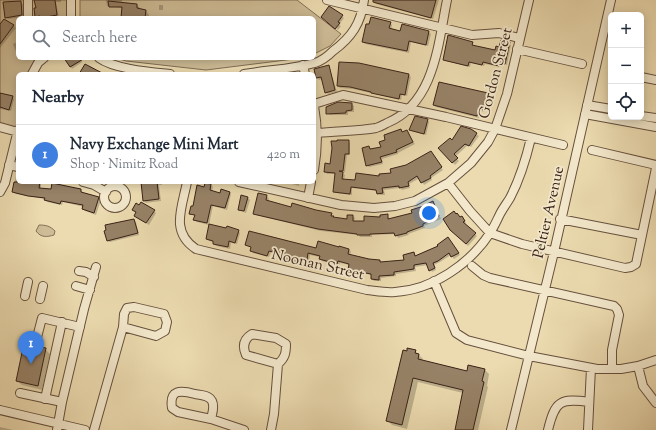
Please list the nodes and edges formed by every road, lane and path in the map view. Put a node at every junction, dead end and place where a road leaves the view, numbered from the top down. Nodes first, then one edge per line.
1 (28, 0) edge
2 (71, 0) edge
3 (327, 0) edge
4 (364, 0) edge
5 (447, 0) edge
6 (529, 0) edge
7 (611, 0) edge
8 (363, 9) junction
9 (28, 16) edge
10 (71, 16) edge
11 (442, 28) junction
12 (519, 38) junction
13 (517, 49) junction
14 (42, 60) edge
15 (102, 60) edge
16 (582, 64) dead end
17 (303, 65) junction
18 (34, 72) edge
19 (157, 72) edge
20 (257, 72) edge
21 (305, 72) edge
22 (644, 78) edge
23 (656, 80) edge
24 (316, 104) edge
25 (587, 105) junction
26 (608, 108) edge
27 (409, 109) junction
28 (585, 114) junction
29 (644, 116) edge
30 (656, 118) edge
31 (316, 119) edge
32 (0, 127) edge
33 (656, 127) edge
34 (495, 129) junction
35 (16, 131) edge
36 (318, 133) junction
37 (530, 138) junction
38 (16, 139) edge
39 (563, 145) dead end
40 (592, 150) dead end
41 (316, 157) edge
42 (9, 165) junction
43 (16, 167) edge
44 (656, 167) edge
45 (448, 183) junction
46 (90, 184) edge
47 (187, 184) edge
48 (248, 184) edge
49 (311, 184) edge
50 (0, 192) edge
51 (106, 192) dead end
52 (308, 198) junction
53 (560, 219) junction
54 (490, 233) junction
55 (642, 235) junction
56 (554, 252) junction
57 (472, 266) dead end
58 (96, 267) dead end
59 (79, 271) dead end
60 (94, 277) junction
61 (434, 281) junction
62 (28, 282) dead end
63 (43, 286) dead end
64 (76, 286) dead end
65 (90, 290) junction
66 (544, 290) junction
67 (25, 296) dead end
68 (40, 299) dead end
69 (62, 322) junction
70 (80, 327) junction
71 (123, 327) junction
72 (35, 345) dead end
73 (528, 356) junction
74 (656, 360) edge
75 (278, 364) junction
76 (638, 366) junction
77 (592, 368) junction
78 (612, 369) junction
79 (20, 393) dead end
80 (45, 399) junction
81 (62, 402) junction
82 (589, 402) junction
83 (656, 403) edge
84 (0, 410) edge
85 (211, 420) junction
86 (58, 427) edge
87 (85, 430) edge
88 (94, 430) edge
89 (244, 430) edge
90 (271, 430) edge
91 (511, 430) edge
92 (548, 430) edge
93 (588, 430) edge

1 - 9 street
2 - 10 street
3 - 8 street
4 - 8 street
5 - 11 street
6 - 12 street, Gordon Street
7 - 25 street, Peltier Avenue
8 - 11 street
8 - 17 street
11 - 12 street
11 - 27 street
12 - 13 street, Gordon Street
13 - 16 street
13 - 34 street, Gordon Street
14 - 18 street
15 - 19 street
17 - 20 street
17 - 21 street
22 - 23 street
24 - 27 street
25 - 26 street
25 - 28 street, Peltier Avenue
27 - 34 street
27 - 36 street
28 - 33 street
28 - 53 street, Peltier Avenue
29 - 30 street
31 - 36 street
32 - 35 street
34 - 37 street
34 - 45 street, Gordon Street
36 - 41 street
37 - 39 street
37 - 54 street, Noonan Street
38 - 42 street
40 - 44 street
42 - 43 street
42 - 50 street
44 - 55 street
45 - 52 street, Gordon Street
45 - 54 street
46 - 51 street
47 - 61 street, Noonan Street
48 - 52 street, Gordon Street
49 - 52 street
53 - 55 street
53 - 56 street, Peltier Avenue
54 - 56 street
54 - 61 street, Noonan Street
55 - 56 street
56 - 66 street, Peltier Avenue
57 - 66 street
58 - 60 street
59 - 60 street
60 - 65 street
61 - 73 street
62 - 67 street
63 - 68 street
64 - 65 street
65 - 70 street
66 - 73 street, Peltier Avenue
66 - 78 street
69 - 70 street
69 - 72 street
69 - 80 street
70 - 81 street
71 - 71 street
71 - 88 street
73 - 77 street
73 - 91 street, Peltier Avenue
74 - 76 street
75 - 75 street
75 - 90 street
76 - 78 street
76 - 83 street
77 - 78 street
77 - 82 street
79 - 80 street
80 - 81 street
81 - 86 street
82 - 92 street
82 - 93 street
84 - 86 street
85 - 85 street
85 - 89 street
86 - 87 street

